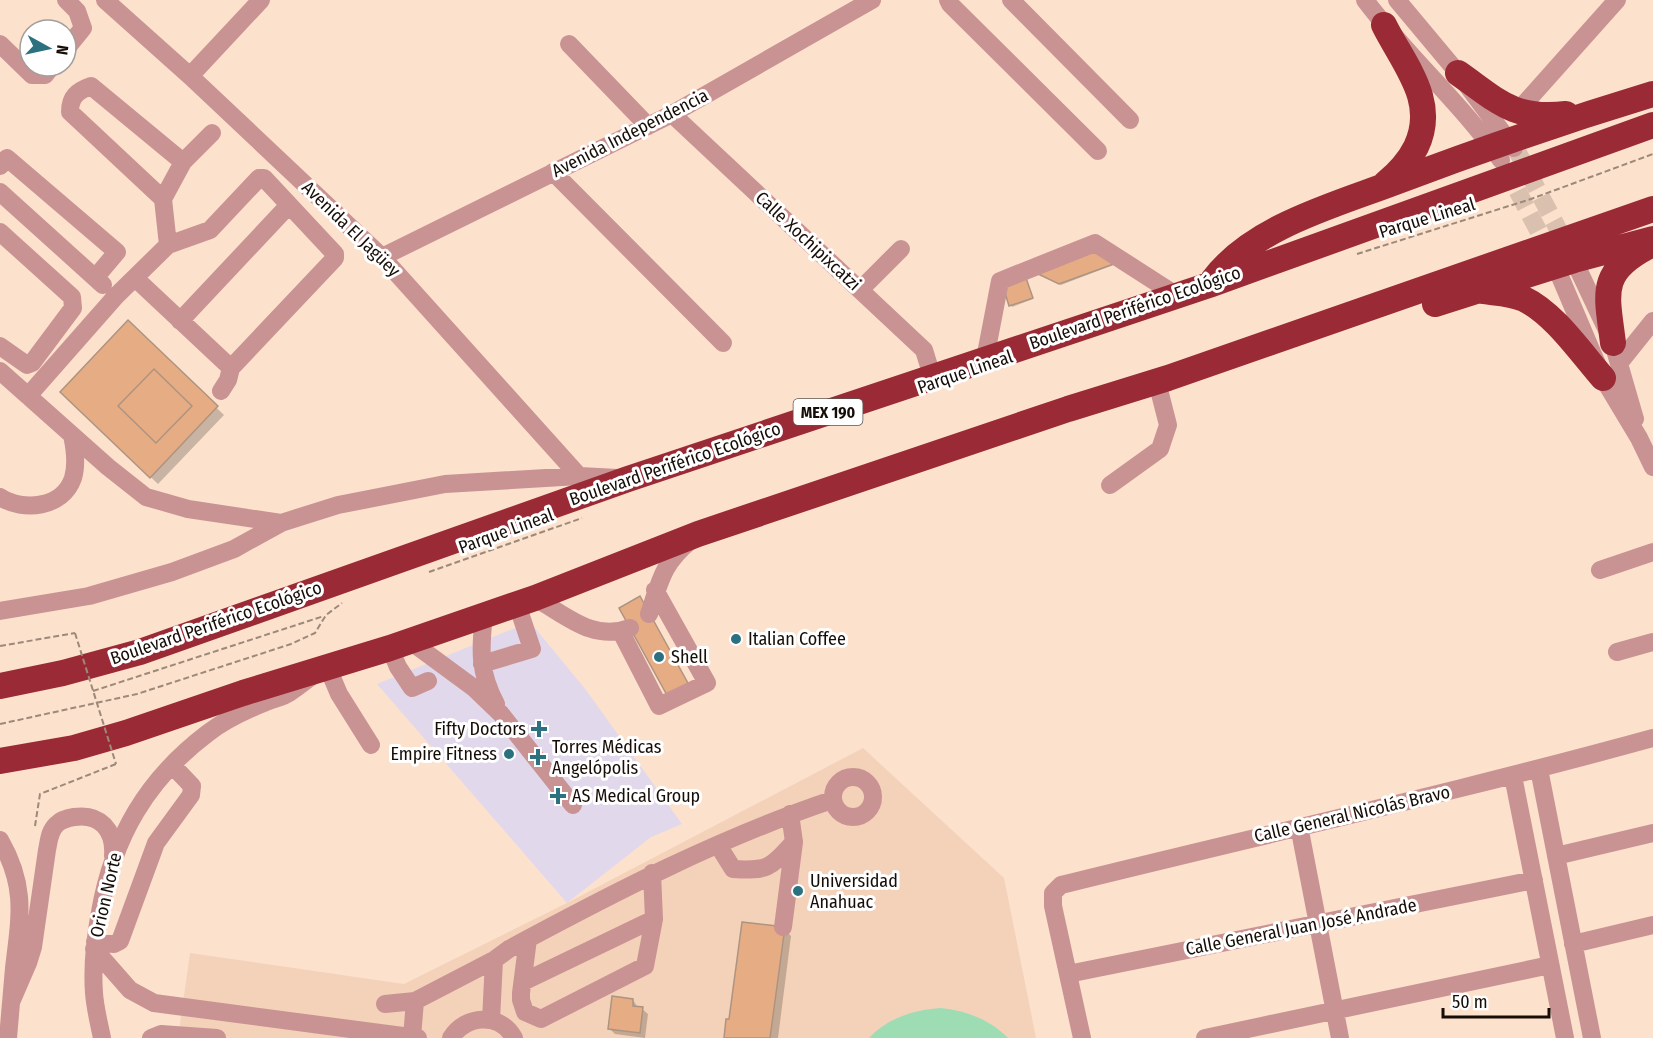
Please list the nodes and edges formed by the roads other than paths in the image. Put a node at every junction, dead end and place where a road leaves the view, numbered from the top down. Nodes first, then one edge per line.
1 (66, 0) edge
2 (105, 0) edge
3 (261, 0) edge
4 (872, 0) edge
5 (1011, 0) edge
6 (1365, 0) edge
7 (1397, 0) edge
8 (1617, 0) edge
9 (945, 1) edge
10 (1384, 25) junction
11 (78, 34) edge
12 (0, 44) edge
13 (569, 44) dead end
14 (18, 61) edge
15 (1458, 73) junction
16 (190, 76) junction
17 (1653, 94) edge
18 (1596, 111) junction
19 (1517, 112) junction
20 (672, 114) junction
21 (1130, 120) dead end
22 (1653, 125) edge
23 (648, 126) junction
24 (212, 133) dead end
25 (1504, 149) junction
26 (1098, 151) dead end
27 (183, 162) junction
28 (0, 166) edge
29 (553, 172) junction
30 (1378, 189) junction
31 (0, 192) edge
32 (163, 199) junction
33 (289, 205) junction
34 (1653, 209) edge
35 (0, 232) edge
36 (1653, 239) edge
37 (1653, 244) edge
38 (168, 245) junction
39 (901, 249) dead end
40 (382, 257) junction
41 (1563, 260) junction
42 (95, 278) junction
43 (135, 278) junction
44 (1209, 285) junction
45 (860, 290) junction
46 (1476, 290) junction
47 (1176, 295) junction
48 (116, 296) junction
49 (180, 321) junction
50 (1653, 321) edge
51 (723, 343) dead end
52 (0, 346) edge
53 (985, 359) junction
54 (1612, 361) junction
55 (231, 368) junction
56 (0, 371) edge
57 (932, 376) junction
58 (1162, 380) junction
59 (221, 391) dead end
60 (28, 396) junction
61 (72, 435) junction
62 (1653, 467) edge
63 (579, 476) junction
64 (628, 479) junction
65 (1110, 485) dead end
66 (0, 496) edge
67 (281, 523) junction
68 (698, 534) junction
69 (1653, 552) edge
70 (1600, 570) dead end
71 (656, 590) junction
72 (526, 601) junction
73 (0, 611) edge
74 (649, 614) dead end
75 (484, 615) junction
76 (1653, 642) edge
77 (400, 645) junction
78 (1617, 652) dead end
79 (482, 664) junction
80 (324, 669) junction
81 (428, 681) dead end
82 (0, 686) edge
83 (501, 714) junction
84 (1653, 738) edge
85 (371, 745) dead end
86 (0, 761) edge
87 (172, 765) junction
88 (1539, 770) junction
89 (1513, 776) junction
90 (832, 800) dead end
91 (573, 805) dead end
92 (790, 814) junction
93 (1299, 826) junction
94 (1653, 832) edge
95 (0, 840) edge
96 (794, 842) junction
97 (718, 845) junction
98 (1556, 855) junction
99 (113, 858) junction
100 (652, 873) junction
101 (1534, 880) junction
102 (654, 919) junction
103 (1318, 924) junction
104 (1653, 925) edge
105 (783, 927) dead end
106 (528, 939) junction
107 (1573, 944) junction
108 (94, 945) junction
109 (494, 960) junction
110 (8, 963) edge
111 (1550, 965) junction
112 (1068, 974) junction
113 (523, 982) junction
114 (12, 1000) junction
115 (415, 1001) junction
116 (385, 1004) dead end
117 (202, 1009) junction
118 (1335, 1011) junction
119 (491, 1020) junction
120 (208, 1037) edge
121 (8, 1038) edge
122 (102, 1038) edge
123 (151, 1038) edge
124 (415, 1038) edge
125 (451, 1038) edge
126 (514, 1038) edge
127 (1082, 1038) edge
128 (1205, 1038) edge
129 (1340, 1038) edge
130 (1565, 1038) edge
131 (1592, 1038) edge

1 - 11 street
2 - 16 street, Avenida El Jagüey
3 - 16 street
4 - 20 street, Avenida Independencia
5 - 21 street
6 - 10 street
7 - 15 street
8 - 19 street
9 - 26 street
10 - 25 street
10 - 30 highway
12 - 14 street
13 - 23 street
15 - 19 highway
15 - 25 street
16 - 40 street, Avenida El Jagüey
17 - 18 highway
18 - 19 highway
18 - 25 highway
20 - 23 street, Avenida Independencia
20 - 45 street, Calle Xochipixcatzi
22 - 44 highway, Boulevard Periférico Ecológico / MEX 190
23 - 29 street, Avenida Independencia
24 - 27 street
25 - 30 highway
27 - 32 street
27 - 32 street
28 - 42 street
29 - 40 street, Avenida Independencia
29 - 51 street
30 - 44 highway
31 - 42 street
32 - 38 street
33 - 38 street
33 - 49 street
33 - 55 street
34 - 58 highway
35 - 52 street
36 - 41 highway
37 - 54 highway
38 - 43 street
39 - 45 street
40 - 63 street, Avenida El Jagüey
41 - 46 highway
41 - 54 street
41 - 54 street
42 - 48 street
43 - 48 street
43 - 49 street
44 - 47 highway, Boulevard Periférico Ecológico / MEX 190
45 - 57 street, Calle Xochipixcatzi
46 - 54 highway
46 - 58 highway
47 - 53 highway, Boulevard Periférico Ecológico / MEX 190
47 - 53 street
48 - 60 street
49 - 55 street
50 - 54 street
53 - 57 highway, Boulevard Periférico Ecológico / MEX 190
54 - 62 street
55 - 59 street
56 - 60 street
57 - 64 highway, Boulevard Periférico Ecológico / MEX 190
58 - 65 street
58 - 68 highway
60 - 61 street
61 - 66 street
61 - 67 street
63 - 64 street
63 - 67 street
64 - 82 highway, Boulevard Periférico Ecológico / MEX 190
67 - 73 street
68 - 71 street
68 - 72 highway
69 - 70 street
71 - 72 street
71 - 74 street
72 - 75 highway
72 - 79 street
75 - 77 highway
75 - 79 street
76 - 78 street
77 - 80 highway
77 - 81 street
77 - 83 street
79 - 83 street
80 - 85 street
80 - 86 highway
80 - 87 street, Orion Norte
83 - 91 street
84 - 88 street, Calle General Nicolás Bravo
87 - 99 street, Orion Norte
87 - 108 street
88 - 89 street, Calle General Nicolás Bravo
88 - 98 street
89 - 93 street, Calle General Nicolás Bravo
89 - 101 street
90 - 92 street
92 - 96 street
92 - 97 street
93 - 103 street
93 - 112 street, Calle General Nicolás Bravo
94 - 98 street
95 - 110 street
96 - 97 street
96 - 105 street
97 - 100 street
98 - 107 street
99 - 108 street, Orion Norte
99 - 114 street
100 - 102 street
100 - 106 street
101 - 103 street, Calle General Juan José Andrade
101 - 111 street
102 - 113 street
102 - 113 street
103 - 112 street, Calle General Juan José Andrade
103 - 118 street
104 - 107 street
106 - 109 street
106 - 113 street
107 - 131 street
108 - 117 street
108 - 122 street, Orion Norte
109 - 115 street
109 - 119 street
110 - 114 street
111 - 118 street
111 - 130 street
112 - 127 street
114 - 121 street
115 - 116 street
115 - 124 street
117 - 120 street
117 - 124 street
118 - 128 street
118 - 129 street
119 - 125 street
119 - 126 street
120 - 123 street

